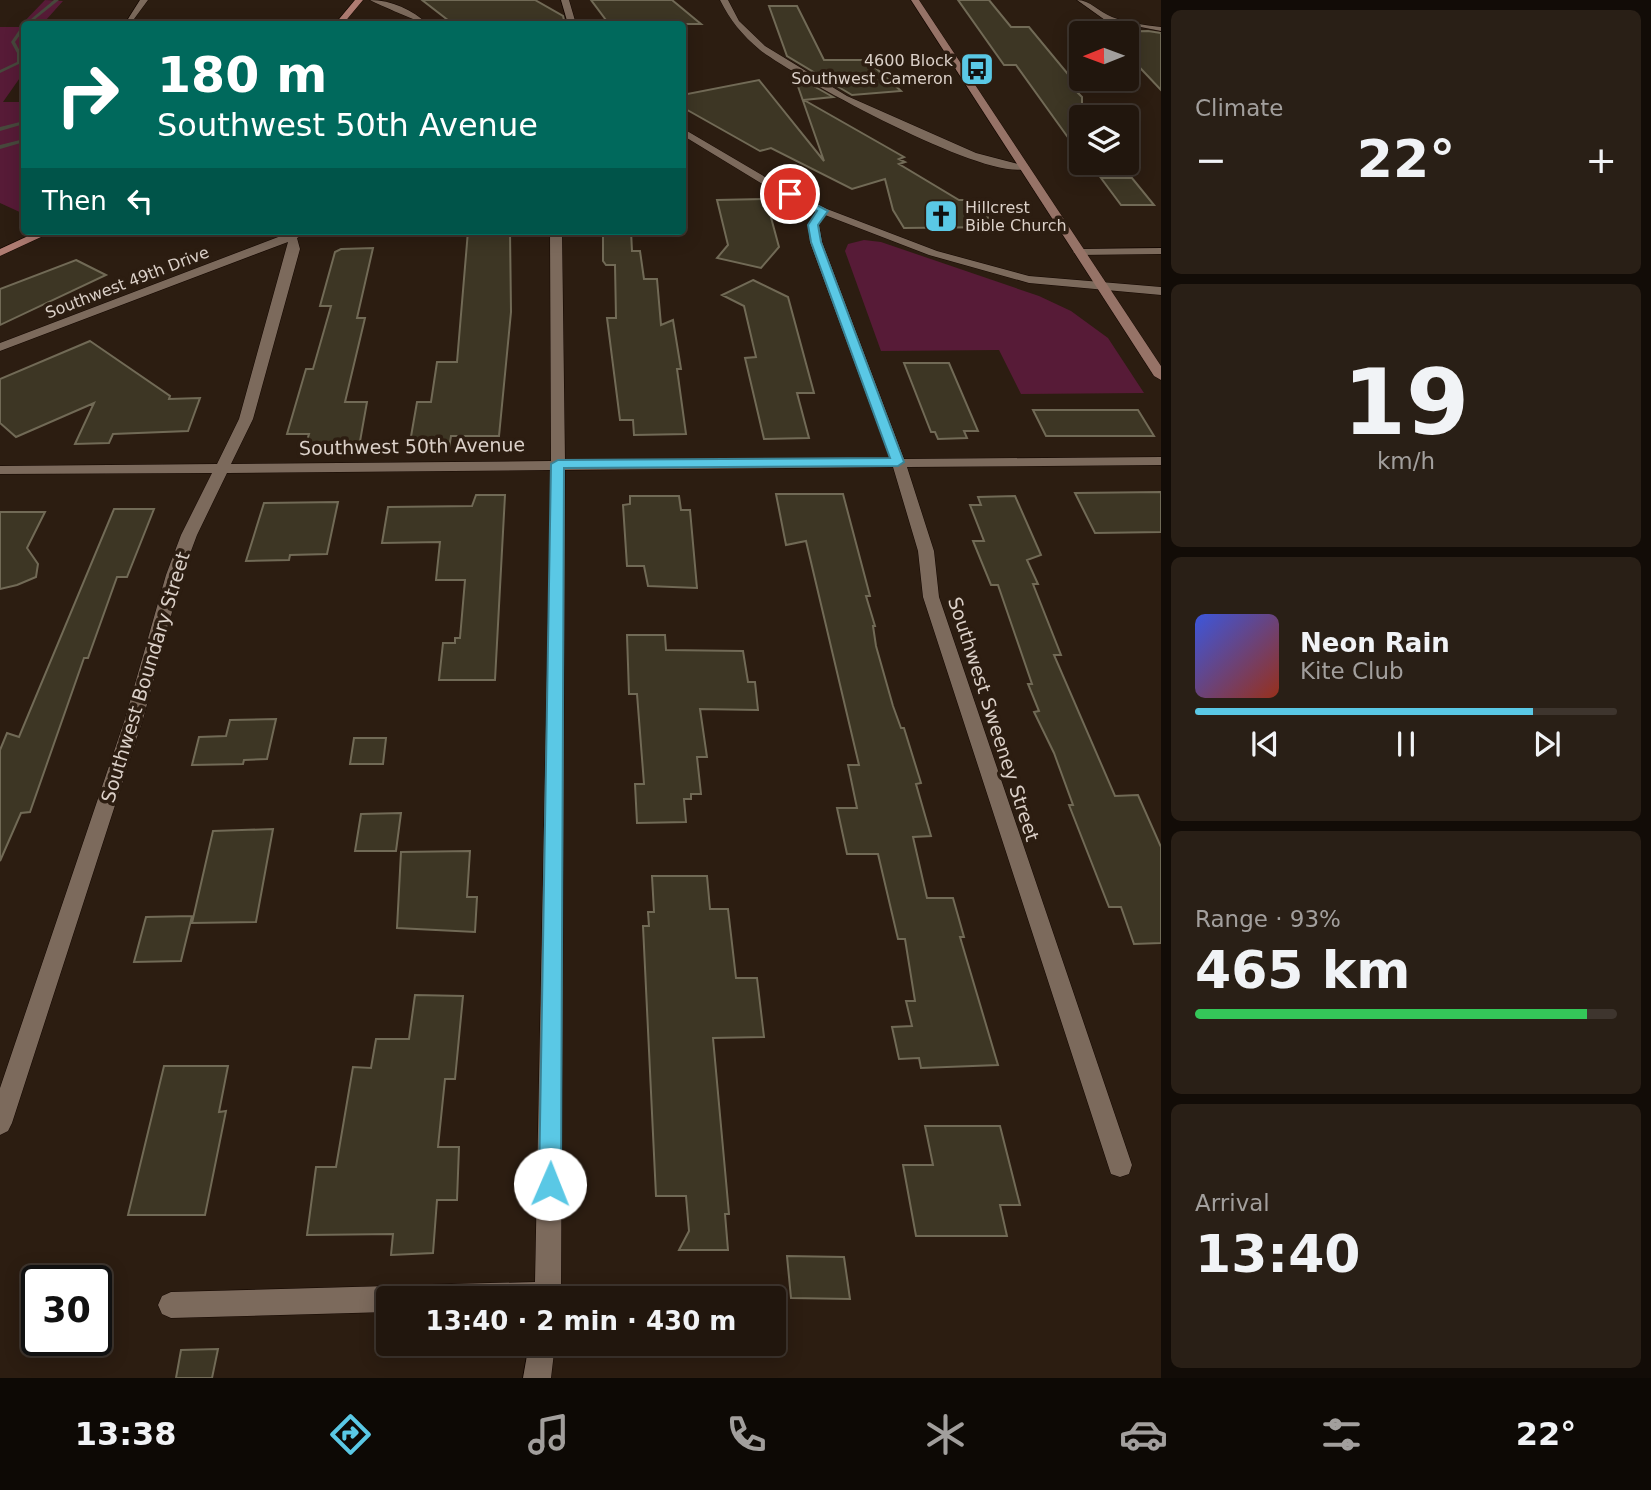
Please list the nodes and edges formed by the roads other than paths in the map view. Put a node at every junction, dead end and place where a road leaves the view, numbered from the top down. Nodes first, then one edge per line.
1 (144, 0) edge
2 (359, 0) edge
3 (374, 0) edge
4 (565, 0) edge
5 (724, 0) edge
6 (915, 0) edge
7 (1081, 0) edge
8 (131, 18) dead end
9 (342, 21) edge
10 (420, 21) edge
11 (571, 21) edge
12 (1161, 29) edge
13 (686, 133) edge
14 (1026, 167) junction
15 (823, 211) junction
16 (39, 235) edge
17 (293, 235) edge
18 (556, 235) edge
19 (288, 237) junction
20 (1161, 251) edge
21 (1079, 252) junction
22 (0, 253) edge
23 (1102, 287) junction
24 (1161, 291) edge
25 (0, 347) edge
26 (1161, 376) edge
27 (1161, 461) edge
28 (898, 462) junction
29 (558, 464) junction
30 (224, 468) junction
31 (0, 470) edge
32 (0, 1124) edge
33 (1119, 1165) dead end
34 (548, 1286) edge
35 (376, 1299) edge
36 (171, 1305) dead end
37 (540, 1356) edge
38 (537, 1378) edge

1 - 8 street
2 - 9 main road
3 - 10 street
4 - 11 street
5 - 14 street
6 - 14 street
7 - 12 street
13 - 15 street
14 - 21 street
15 - 23 street
15 - 28 street, Southwest Sweeney Street
16 - 22 main road
17 - 19 street, Southwest 49th Drive
18 - 29 street
19 - 25 street, Southwest 49th Drive
19 - 30 street, Southwest Boundary Street
20 - 21 street
21 - 23 street
23 - 24 street
23 - 26 street
27 - 28 street, Southwest 50th Avenue
28 - 29 street, Southwest 50th Avenue
28 - 33 street, Southwest Sweeney Street
29 - 30 street, Southwest 50th Avenue
29 - 34 street
30 - 31 street, Southwest 50th Avenue
30 - 32 street, Southwest Boundary Street
35 - 36 street
37 - 38 street

